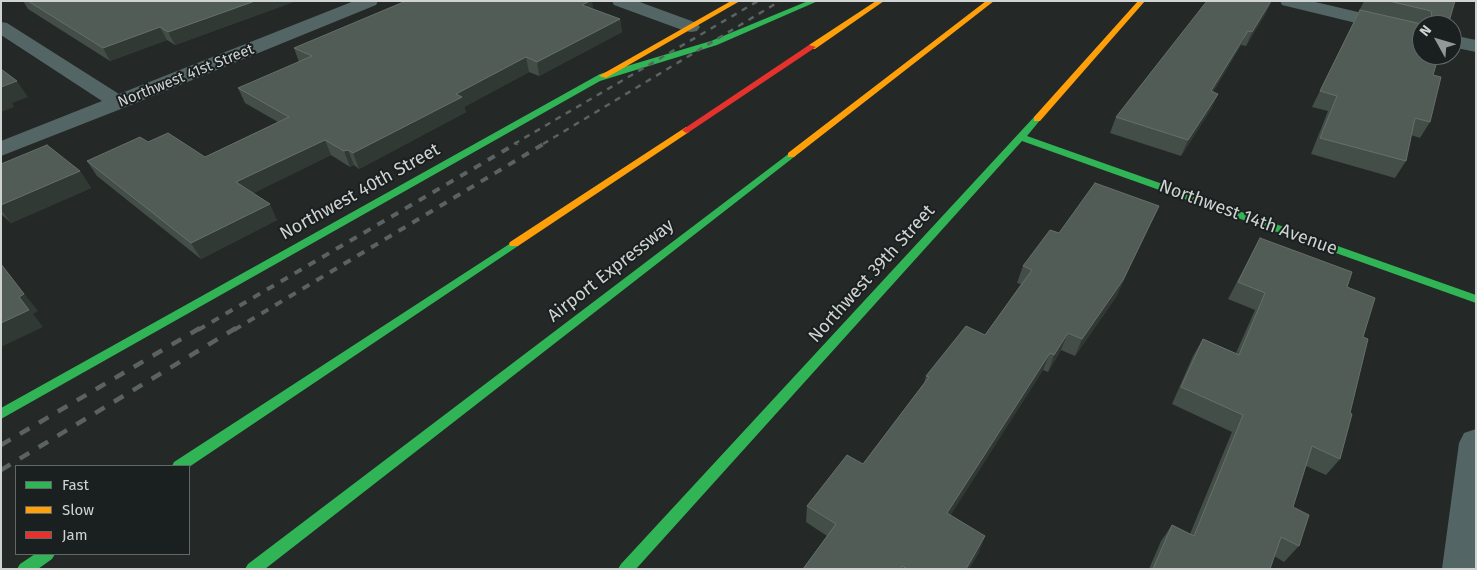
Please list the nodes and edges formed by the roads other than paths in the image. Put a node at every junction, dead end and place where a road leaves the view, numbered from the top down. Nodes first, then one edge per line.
1 (370, 1) edge
2 (620, 1) edge
3 (737, 1) edge
4 (815, 1) edge
5 (881, 1) edge
6 (991, 1) edge
7 (1142, 1) edge
8 (1288, 1) edge
9 (1, 27) edge
10 (691, 27) junction
11 (1412, 31) edge
12 (1462, 42) edge
13 (1476, 46) edge
14 (598, 79) junction
15 (119, 103) junction
16 (1021, 137) junction
17 (1, 149) edge
18 (1476, 298) edge
19 (1, 414) edge
20 (1476, 443) edge
21 (181, 465) edge
22 (46, 555) edge
23 (25, 569) edge
24 (253, 569) edge
25 (626, 569) edge
26 (1461, 569) edge

1 - 15 street, Northwest 41st Street
2 - 10 street
3 - 10 main road, Northwest 40th Street
4 - 14 main road
5 - 21 main road
6 - 24 main road, Airport Expressway
7 - 16 main road, Northwest 39th Street
8 - 11 street
9 - 15 street
10 - 14 main road, Northwest 40th Street
12 - 13 street
14 - 19 main road, Northwest 40th Street
15 - 17 street, Northwest 41st Street
16 - 18 main road, Northwest 14th Avenue
16 - 25 main road, Northwest 39th Street
20 - 26 street
22 - 23 main road

